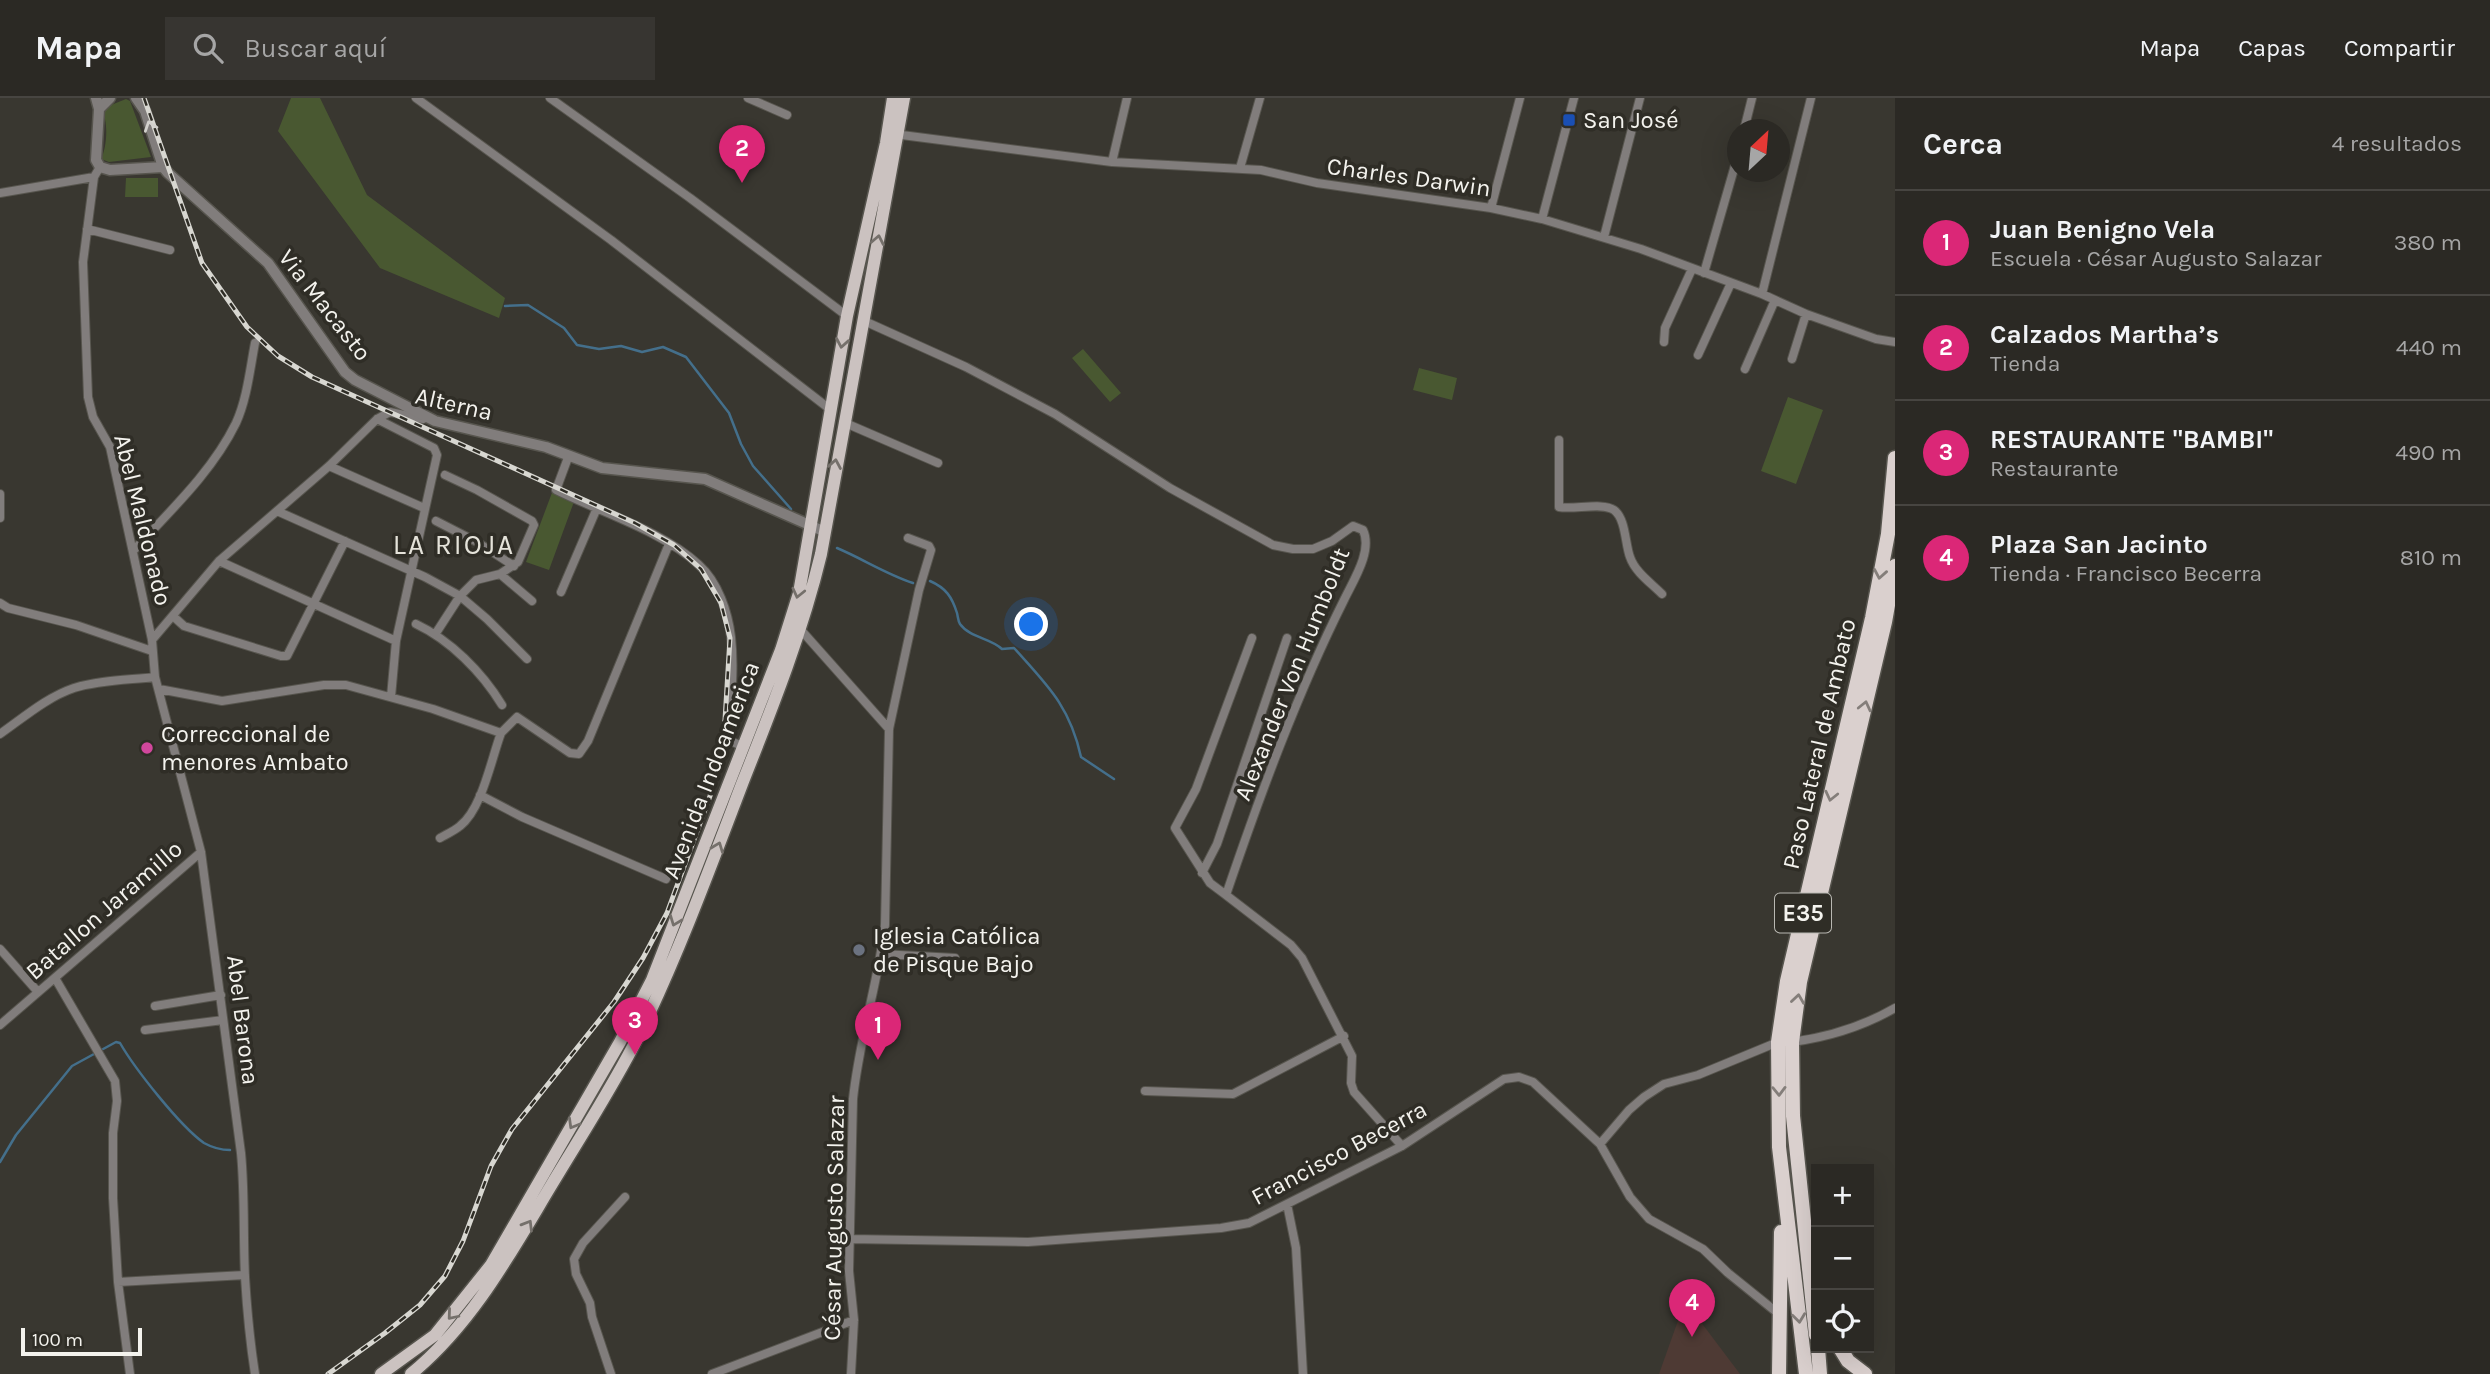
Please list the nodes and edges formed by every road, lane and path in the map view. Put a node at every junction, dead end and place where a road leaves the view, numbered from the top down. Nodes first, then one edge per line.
1 (110, 98) edge
2 (136, 98) edge
3 (416, 98) edge
4 (550, 98) edge
5 (748, 98) edge
6 (893, 98) edge
7 (904, 98) edge
8 (1127, 98) edge
9 (1260, 98) edge
10 (1520, 98) edge
11 (1574, 98) edge
12 (1640, 98) edge
13 (1752, 98) edge
14 (1811, 98) edge
15 (563, 102) edge
16 (97, 104) edge
17 (787, 115) dead end
18 (1747, 119) edge
19 (892, 139) junction
20 (159, 155) junction
21 (1112, 162) junction
22 (147, 167) junction
23 (163, 167) junction
24 (1240, 167) junction
25 (97, 172) junction
26 (1730, 182) edge
27 (0, 193) edge
28 (1491, 208) junction
29 (1542, 219) junction
30 (87, 229) junction
31 (1604, 237) junction
32 (170, 250) dead end
33 (1692, 269) junction
34 (1704, 273) junction
35 (1731, 284) junction
36 (1762, 295) junction
37 (1775, 300) junction
38 (1806, 314) junction
39 (847, 317) junction
40 (862, 320) junction
41 (1664, 342) dead end
42 (1895, 342) edge
43 (255, 343) dead end
44 (1698, 355) dead end
45 (1792, 359) dead end
46 (1745, 369) dead end
47 (831, 410) junction
48 (377, 419) junction
49 (435, 421) junction
50 (843, 422) junction
51 (1559, 440) dead end
52 (569, 455) junction
53 (1895, 458) edge
54 (938, 464) dead end
55 (329, 466) junction
56 (445, 475) dead end
57 (0, 494) edge
58 (424, 508) junction
59 (597, 508) junction
60 (277, 511) junction
61 (0, 518) edge
62 (436, 522) dead end
63 (817, 529) junction
64 (908, 538) dead end
65 (345, 541) junction
66 (669, 544) junction
67 (133, 551) junction
68 (219, 561) junction
69 (514, 566) junction
70 (1895, 566) edge
71 (411, 571) junction
72 (500, 574) junction
73 (561, 592) dead end
74 (1662, 594) dead end
75 (460, 596) junction
76 (532, 601) dead end
77 (0, 603) edge
78 (312, 603) junction
79 (174, 617) junction
80 (416, 624) dead end
81 (795, 628) junction
82 (436, 633) junction
83 (1252, 638) dead end
84 (1287, 638) dead end
85 (152, 640) junction
86 (396, 641) junction
87 (152, 652) junction
88 (527, 659) dead end
89 (155, 677) junction
90 (159, 689) junction
91 (772, 690) junction
92 (391, 697) junction
93 (502, 705) dead end
94 (890, 729) junction
95 (500, 733) junction
96 (0, 734) edge
97 (742, 746) junction
98 (480, 795) junction
99 (440, 838) dead end
100 (201, 852) junction
101 (1202, 873) junction
102 (666, 879) dead end
103 (1226, 895) junction
104 (0, 948) edge
105 (881, 954) junction
106 (955, 958) dead end
107 (55, 978) junction
108 (38, 992) junction
109 (221, 995) junction
110 (155, 1006) dead end
111 (1895, 1008) edge
112 (223, 1020) junction
113 (0, 1025) edge
114 (145, 1030) dead end
115 (1344, 1037) junction
116 (1785, 1042) junction
117 (1145, 1091) dead end
118 (1793, 1116) junction
119 (1600, 1144) junction
120 (1402, 1146) junction
121 (1779, 1147) junction
122 (625, 1197) dead end
123 (1287, 1205) junction
124 (1811, 1235) edge
125 (849, 1239) junction
126 (245, 1275) junction
127 (118, 1282) junction
128 (1811, 1290) edge
129 (1780, 1315) junction
130 (854, 1320) junction
131 (1819, 1353) edge
132 (1843, 1353) edge
133 (130, 1374) edge
134 (255, 1374) edge
135 (382, 1374) edge
136 (411, 1374) edge
137 (611, 1374) edge
138 (712, 1374) edge
139 (851, 1374) edge
140 (1303, 1374) edge
141 (1779, 1374) edge
142 (1806, 1374) edge
143 (1821, 1374) edge
144 (1865, 1374) edge

1 - 16 street
20 -> 2 street, Via Macasto
3 - 47 street
4 - 15 street
5 - 17 street
6 - 19 main road, Avenida Indoamerica
7 - 19 main road, Avenida Indoamerica
8 - 21 street
9 - 24 street
10 - 28 street
11 - 29 street
12 - 31 street
13 - 18 street
14 - 36 street
15 - 39 street
16 - 25 street
19 - 21 street, Charles Darwin
19 - 39 main road, Avenida Indoamerica
40 -> 19 main road, Avenida Indoamerica
20 - 22 street
20 - 23 street, Via Macasto
21 - 24 street, Charles Darwin
22 - 23 street
22 - 25 street
23 - 49 street, Via Macasto
24 - 28 street, Charles Darwin
25 - 27 street
25 - 30 street, Abel Maldonado
26 - 34 street
28 - 29 street, Charles Darwin
29 - 31 street, Charles Darwin
30 - 32 street
30 - 67 street, Abel Maldonado
31 - 33 street, Charles Darwin
33 - 34 street, Charles Darwin
33 - 41 street
34 - 35 street, Charles Darwin
35 - 36 street, Charles Darwin
35 - 44 street
36 - 37 street, Charles Darwin
37 - 38 street, Charles Darwin
37 - 46 street
38 - 42 street, Charles Darwin
38 - 45 street
39 -> 47 main road, Avenida Indoamerica
40 - 50 main road, Avenida Indoamerica
40 - 103 street, Alexander Von Humboldt
43 - 67 street
47 - 63 main road, Avenida Indoamerica
48 - 49 street, Alterna
48 - 55 street, Alterna
48 - 58 street
49 - 52 street, Alterna
50 - 54 street
63 -> 50 main road, Avenida Indoamerica
51 - 74 street
52 - 59 street
52 - 63 street, Alterna
53 -> 116 highway, Paso Lateral de Ambato / E35
55 - 58 street
55 - 60 street, Alterna
56 - 69 street
57 - 61 street
58 - 71 street
59 - 66 street
59 - 73 street
60 - 65 street
60 - 68 street, Alterna
62 - 69 street
63 - 81 main road, Avenida Indoamerica
64 - 94 street, César Augusto Salazar
65 - 71 street
65 - 78 street
66 - 95 street
66 - 97 street
67 - 85 street, Abel Maldonado
68 - 78 street
68 - 79 street, Alterna
69 - 72 street
116 -> 70 highway, Paso Lateral de Ambato / E35
71 - 75 street
71 - 86 street
72 - 75 street
72 - 76 street
75 - 82 street
75 - 88 street
77 - 87 street
78 - 79 street
78 - 86 street
79 - 85 street, Alterna
80 - 82 street
81 - 91 main road, Avenida Indoamerica
81 - 94 street
82 - 93 street
83 - 101 street, Alexander Von Humboldt
84 - 101 street
85 - 87 street, Abel Maldonado
86 - 92 street
87 - 89 street, Abel Maldonado
89 - 90 street, Abel Barona
89 - 96 street
90 - 92 street
90 - 100 street, Abel Barona
91 - 97 main road, Avenida Indoamerica
136 -> 91 main road, Avenida Indoamerica
92 - 95 street
94 - 105 street, César Augusto Salazar
95 - 98 street
97 -> 135 main road, Avenida Indoamerica
98 - 99 street
98 - 102 street
100 - 107 street, Batallon Jaramillo
100 - 109 street, Abel Barona
101 - 103 street, Alexander Von Humboldt
103 - 115 street
104 - 108 street
105 - 106 street
105 - 125 street, César Augusto Salazar
107 - 108 street, Batallon Jaramillo
107 - 127 street
108 - 113 street, Batallon Jaramillo
109 - 110 street
109 - 112 street, Abel Barona
111 - 116 street
112 - 114 street
112 - 126 street, Abel Barona
115 - 117 street
115 - 120 street
116 - 118 highway, Paso Lateral de Ambato / E35
116 - 119 street
116 -> 121 highway, Paso Lateral de Ambato / E35
118 - 124 highway
118 - 128 highway, Paso Lateral de Ambato / E35
119 - 120 street, Francisco Becerra
119 - 129 street, Francisco Becerra
120 - 123 street, Francisco Becerra
121 - 129 highway
121 -> 142 highway, Paso Lateral de Ambato / E35
122 - 137 street
123 - 125 street, Francisco Becerra
123 - 140 street
125 - 130 street, César Augusto Salazar
126 - 127 street
126 - 134 street, Abel Barona
127 - 133 street
129 - 141 highway
130 - 138 street
130 - 139 street, César Augusto Salazar
131 - 143 highway
132 - 144 highway

